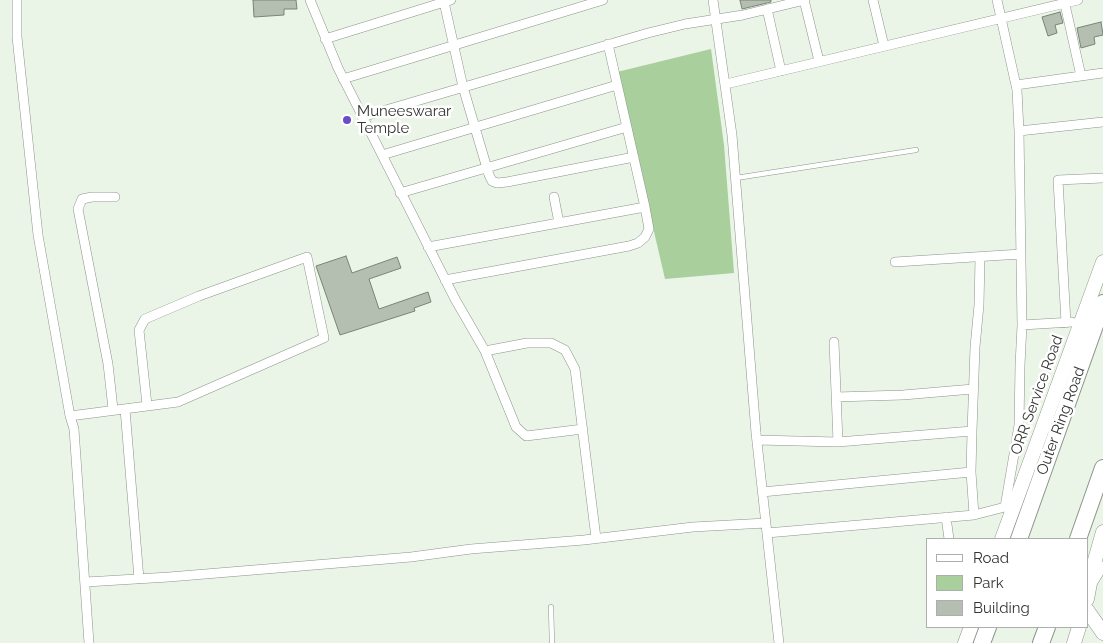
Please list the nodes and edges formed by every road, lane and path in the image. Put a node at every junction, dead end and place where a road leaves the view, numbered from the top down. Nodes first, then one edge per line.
1 (17, 0) edge
2 (311, 0) edge
3 (603, 0) edge
4 (713, 0) edge
5 (804, 0) edge
6 (873, 0) edge
7 (997, 0) edge
8 (1078, 0) edge
9 (448, 1) edge
10 (1064, 2) edge
11 (767, 9) junction
12 (1001, 18) junction
13 (715, 19) junction
14 (325, 39) junction
15 (608, 44) junction
16 (454, 45) junction
17 (884, 46) junction
18 (819, 61) junction
19 (782, 70) junction
20 (1103, 73) edge
21 (1081, 76) junction
22 (343, 79) junction
23 (617, 84) junction
24 (726, 84) junction
25 (1016, 85) junction
26 (463, 86) junction
27 (362, 117) junction
28 (1103, 122) edge
29 (627, 127) junction
30 (475, 128) junction
31 (1019, 131) junction
32 (916, 150) dead end
33 (382, 155) junction
34 (634, 157) junction
35 (486, 168) junction
36 (736, 178) junction
37 (1103, 178) edge
38 (400, 193) junction
39 (115, 197) dead end
40 (554, 197) dead end
41 (646, 207) junction
42 (559, 223) junction
43 (428, 247) junction
44 (1021, 254) junction
45 (980, 258) junction
46 (894, 262) dead end
47 (1103, 262) edge
48 (445, 280) junction
49 (1103, 302) edge
50 (1082, 322) junction
51 (1066, 323) junction
52 (1022, 325) junction
53 (834, 342) dead end
54 (485, 351) junction
55 (974, 389) junction
56 (836, 397) junction
57 (147, 405) junction
58 (113, 409) junction
59 (125, 409) junction
60 (70, 416) junction
61 (582, 429) junction
62 (972, 431) junction
63 (757, 440) junction
64 (838, 442) junction
65 (1103, 468) edge
66 (971, 472) junction
67 (762, 492) junction
68 (974, 515) junction
69 (946, 517) junction
70 (766, 523) junction
71 (1103, 532) edge
72 (767, 533) junction
73 (596, 538) junction
74 (949, 538) edge
75 (1002, 538) edge
76 (1019, 538) edge
77 (1078, 538) edge
78 (1103, 566) edge
79 (139, 579) junction
80 (86, 582) junction
81 (1088, 593) edge
82 (551, 607) dead end
83 (1088, 611) edge
84 (971, 628) edge
85 (988, 628) edge
86 (1047, 628) edge
87 (1079, 628) edge
88 (1103, 633) edge
89 (89, 643) edge
90 (552, 643) edge
91 (779, 643) edge
92 (965, 643) edge
93 (982, 643) edge
94 (1042, 643) edge
95 (1074, 643) edge

1 - 60 street
2 - 14 street
3 - 16 street
4 - 13 street
5 - 11 street
5 - 18 street
6 - 17 street
7 - 12 street
8 - 10 street
9 - 14 street
9 - 16 street
10 - 12 street
10 - 21 street
11 - 13 street
11 - 19 street
12 - 17 street
12 - 25 street
13 - 15 street
13 - 24 street
14 - 22 street
15 - 23 street
15 - 26 street
16 - 22 street
16 - 26 street
17 - 18 street
18 - 19 street
19 - 24 street
20 - 21 street
21 - 25 street
22 - 27 street
23 - 29 street
23 - 30 street
24 - 36 street
25 - 31 street
26 - 27 street
26 - 30 street
27 - 33 street
28 - 31 street
29 - 34 street
29 - 35 street
30 - 33 street
30 - 35 street
31 - 44 street
32 - 36 lane
33 - 38 street
34 - 35 street
34 - 41 street
35 - 38 street
36 - 63 street
37 - 51 street
38 - 43 street
39 - 58 street
40 - 42 street
41 - 42 street
41 - 48 street
42 - 43 street
43 - 48 street
44 - 45 street
44 - 52 street
45 - 46 street
45 - 55 street
47 - 50 main road, ORR Service Road
48 - 54 street
49 - 76 highway, Outer Ring Road
50 - 51 street
50 - 75 main road, ORR Service Road
51 - 52 street
52 - 68 street
53 - 56 street
54 - 61 street
54 - 61 street
55 - 56 street
55 - 62 street
56 - 64 street
57 - 57 street
57 - 59 street
58 - 59 street
58 - 60 street
59 - 79 street
60 - 80 street
61 - 73 street
62 - 64 street
62 - 66 street
63 - 64 street
63 - 67 street
65 - 77 highway
66 - 67 street
66 - 68 street
67 - 70 street
68 - 69 street
69 - 72 street
69 - 74 street
70 - 72 street
70 - 73 street
71 - 81 main road
72 - 91 street
73 - 79 street
78 - 81 street
79 - 80 street
80 - 89 street
82 - 90 lane
83 - 88 main road
84 - 92 main road
85 - 93 highway
86 - 94 highway
87 - 95 main road

